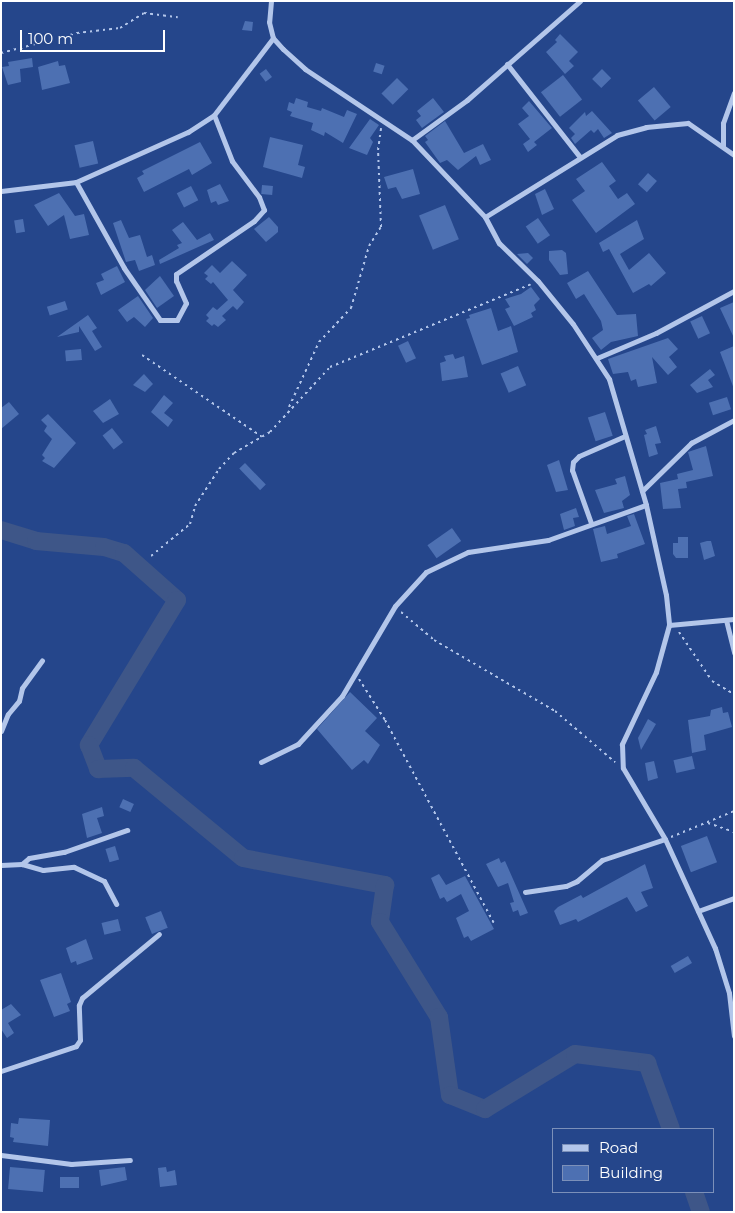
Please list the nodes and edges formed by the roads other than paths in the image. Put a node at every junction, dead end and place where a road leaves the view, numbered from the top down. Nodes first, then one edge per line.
1 (271, 1) edge
2 (580, 1) edge
3 (273, 38) junction
4 (507, 64) junction
5 (734, 93) edge
6 (214, 115) junction
7 (412, 140) junction
8 (723, 146) junction
9 (734, 155) edge
10 (580, 157) junction
11 (76, 182) junction
12 (1, 191) edge
13 (485, 217) junction
14 (734, 291) edge
15 (597, 358) junction
16 (734, 420) edge
17 (624, 436) junction
18 (642, 491) junction
19 (646, 505) junction
20 (591, 523) junction
21 (734, 619) edge
22 (726, 620) junction
23 (672, 625) junction
24 (734, 653) edge
25 (42, 660) dead end
26 (1, 731) edge
27 (261, 762) dead end
28 (127, 830) dead end
29 (665, 839) junction
30 (22, 864) junction
31 (1, 865) edge
32 (525, 892) dead end
33 (734, 898) edge
34 (116, 904) dead end
35 (698, 911) junction
36 (159, 934) dead end
37 (732, 992) edge
38 (734, 1036) edge
39 (1, 1071) edge
40 (1, 1155) edge
41 (130, 1160) dead end

1 - 3 street
2 - 4 street
3 - 6 street
3 - 7 street
4 - 7 street
4 - 10 street
5 - 8 street
6 - 11 street
6 - 11 street
7 - 13 street
8 - 9 street
8 - 10 street
10 - 13 street
11 - 12 street
13 - 15 street
14 - 15 street
15 - 17 street
16 - 18 street
17 - 18 street
17 - 20 street
18 - 19 street
19 - 20 street
19 - 23 street
20 - 27 street
21 - 22 street
22 - 23 street
22 - 24 street
23 - 29 street
25 - 26 street
28 - 30 street
29 - 32 street
29 - 35 street
30 - 31 street
30 - 34 street
33 - 35 street
35 - 37 street
36 - 39 street
37 - 38 street
40 - 41 street

